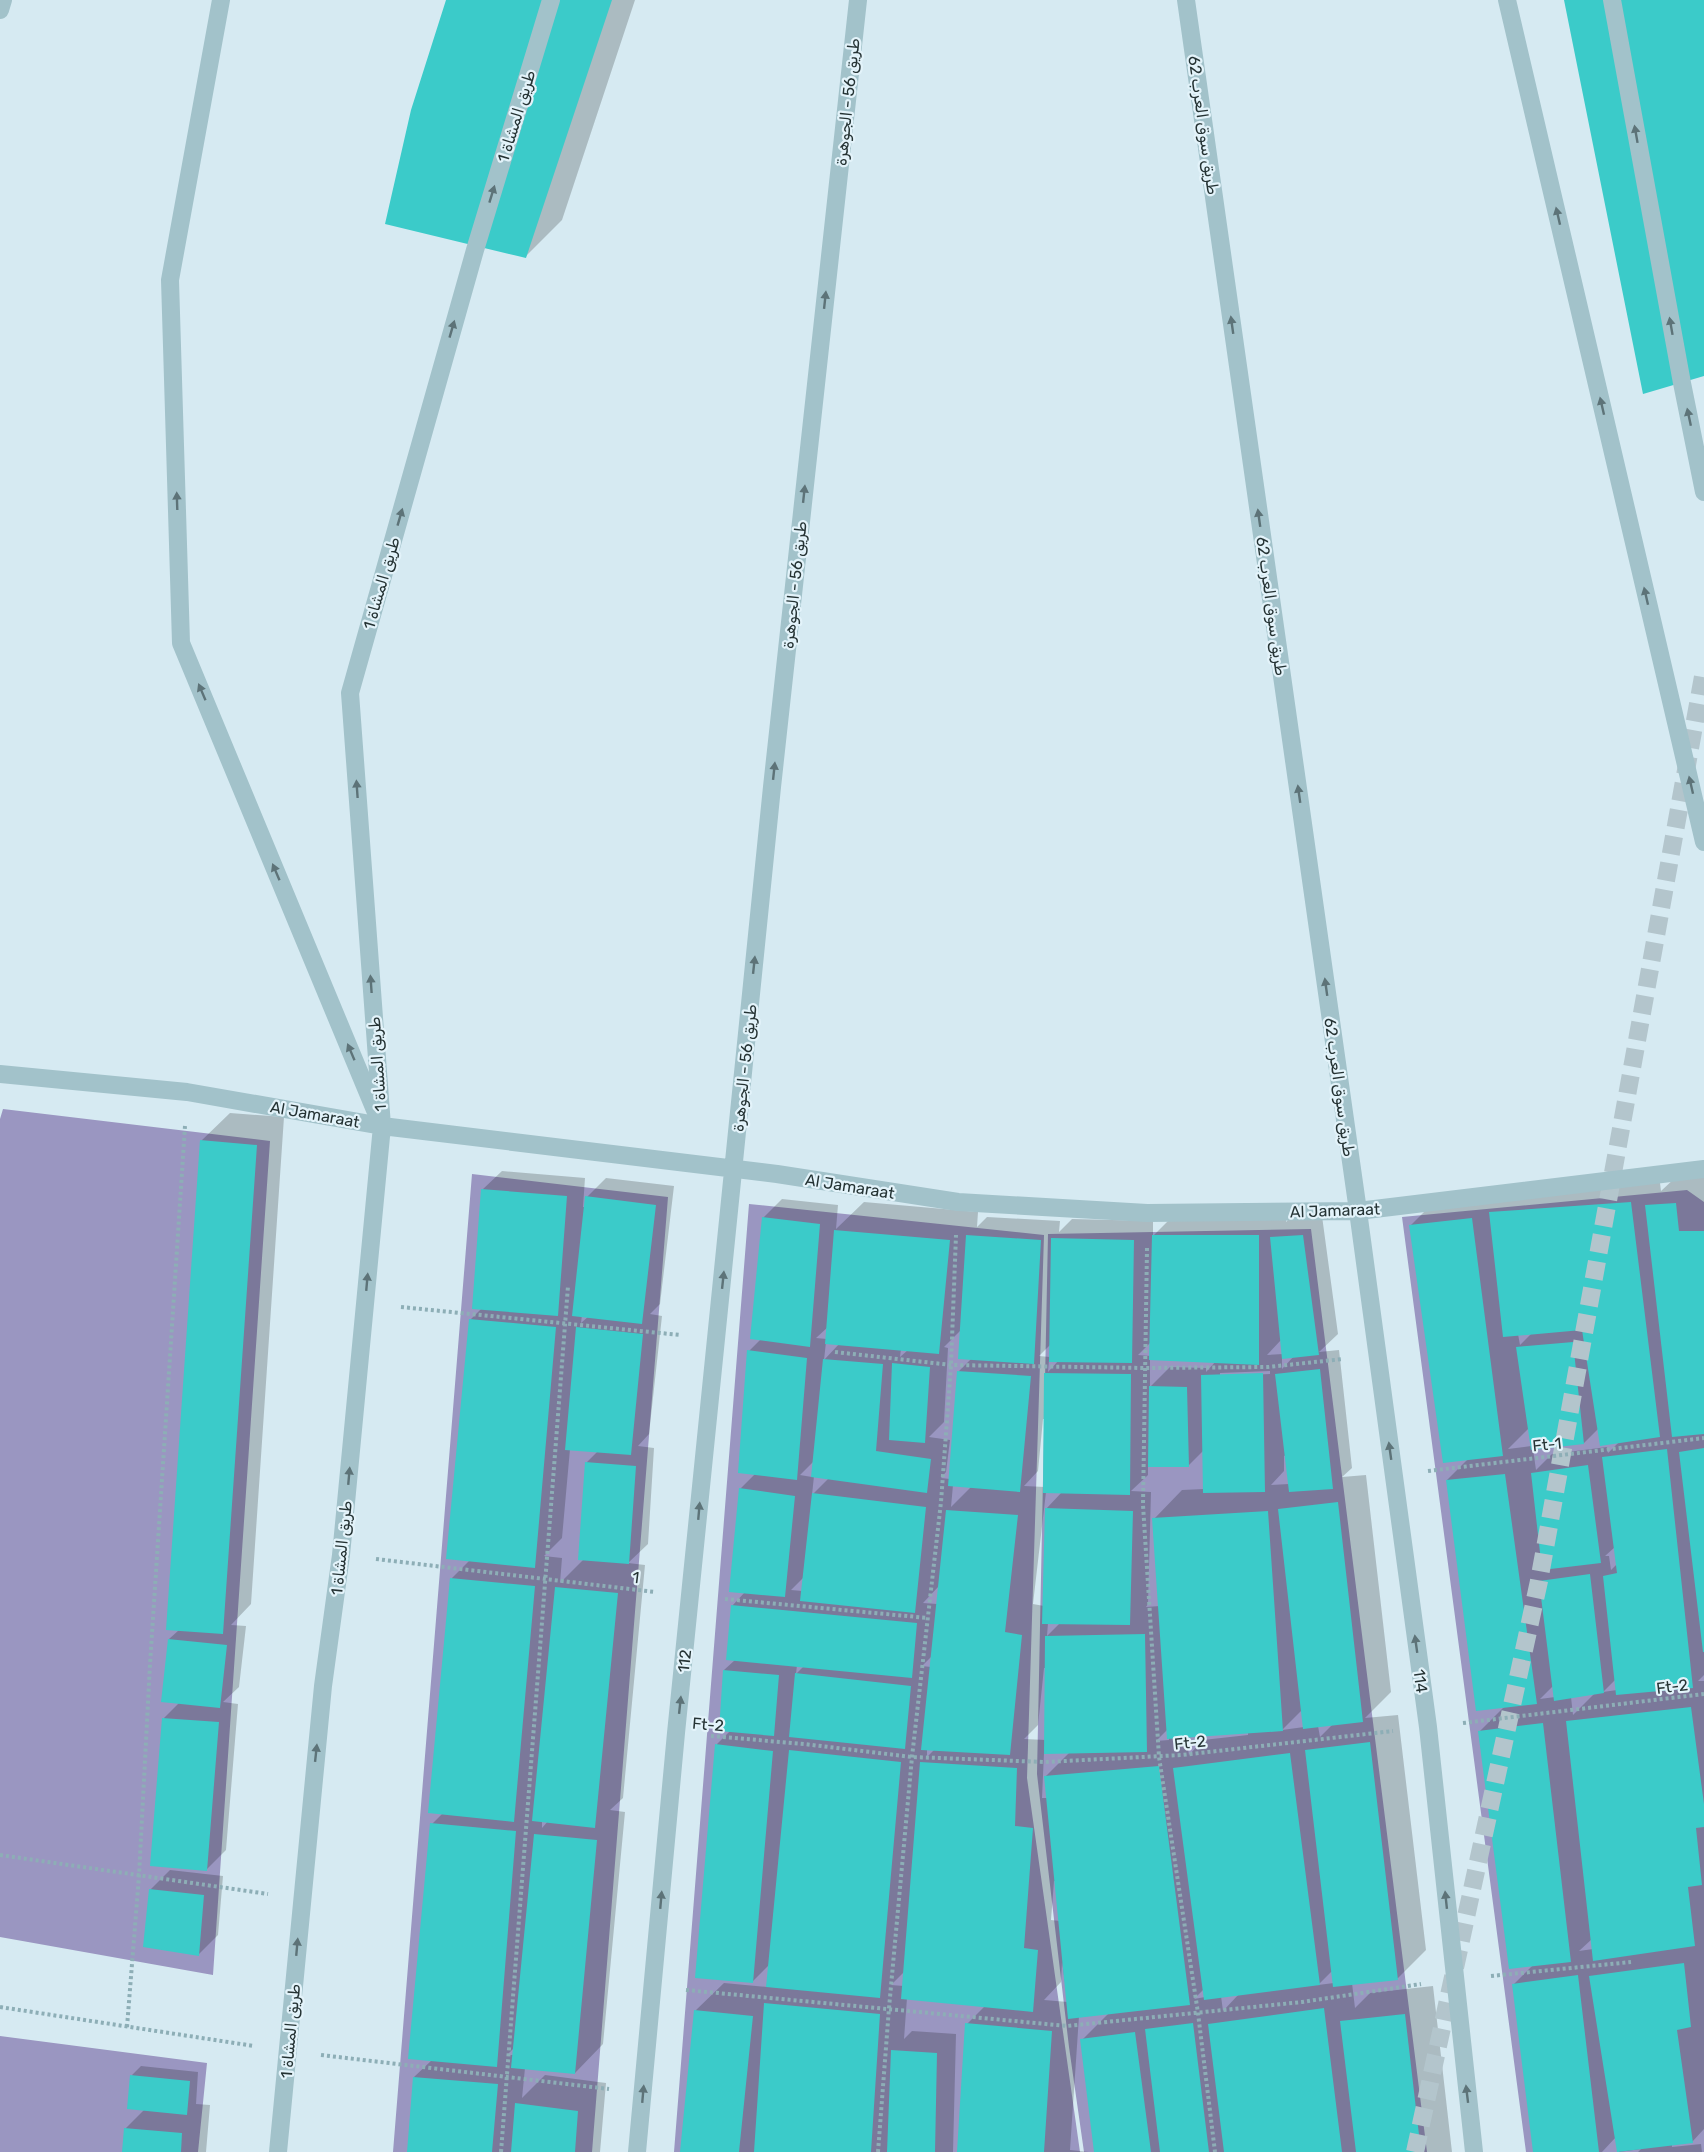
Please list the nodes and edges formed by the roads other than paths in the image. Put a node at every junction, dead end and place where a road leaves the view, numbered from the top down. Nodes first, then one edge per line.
1 (3, 0) edge
2 (221, 0) edge
3 (551, 0) edge
4 (858, 0) edge
5 (1186, 0) edge
6 (1507, 0) edge
7 (1612, 0) edge
8 (0, 10) edge
9 (1704, 492) edge
10 (1704, 842) edge
11 (0, 1074) edge
12 (382, 1126) junction
13 (1704, 1169) edge
14 (734, 1170) junction
15 (1358, 1211) junction
16 (278, 2152) edge
17 (638, 2152) edge
18 (1474, 2152) edge

1 - 8 street
12 -> 2 street
12 -> 3 street, طريق المشاة 1
14 -> 4 street, طريق 56 - الجوهرة
15 -> 5 street, طريق سوق العرب 62
10 -> 6 street
9 -> 7 street
11 - 12 street, Al Jamaraat
12 - 14 street, Al Jamaraat
16 -> 12 street, طريق المشاة 1
13 - 15 street, Al Jamaraat
14 - 15 street, Al Jamaraat
17 -> 14 street, 112
18 -> 15 street, 114

